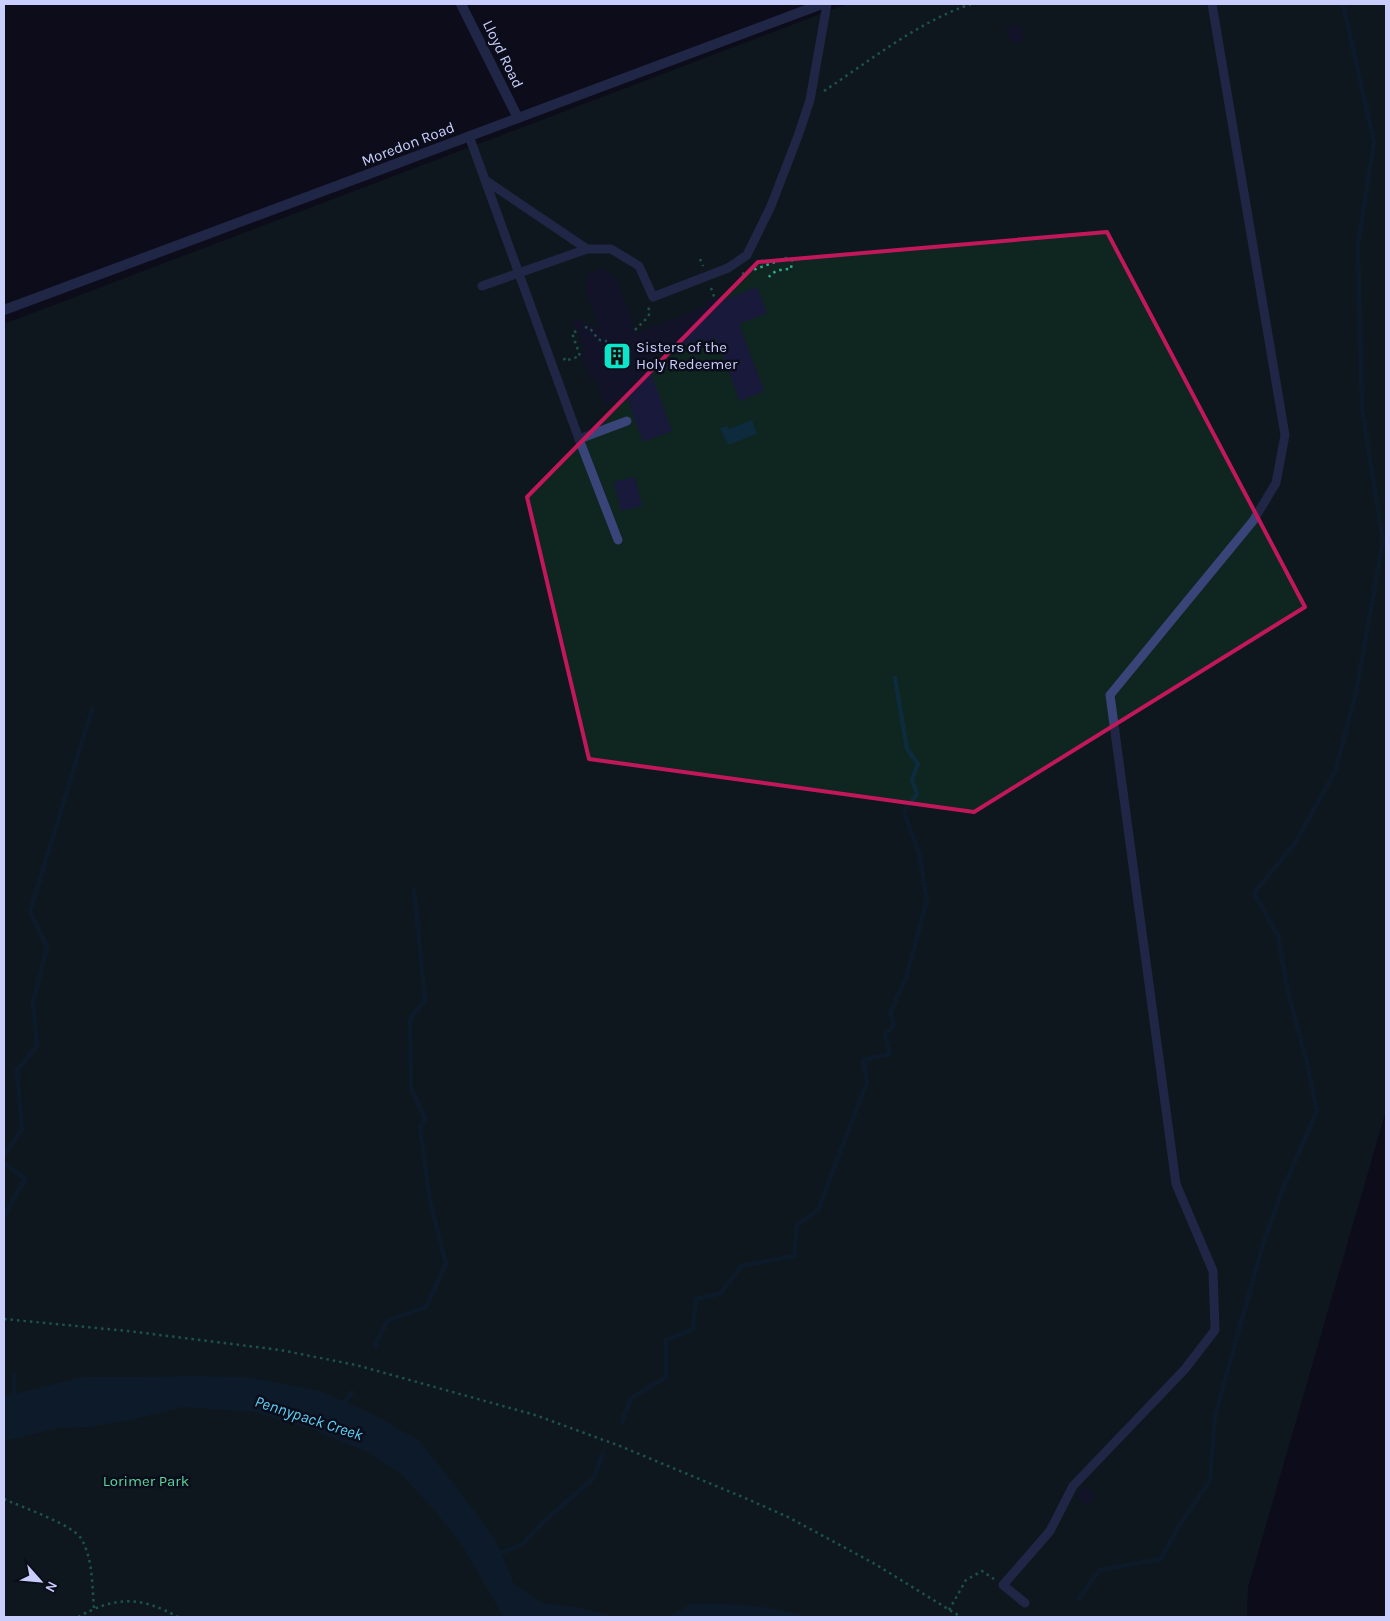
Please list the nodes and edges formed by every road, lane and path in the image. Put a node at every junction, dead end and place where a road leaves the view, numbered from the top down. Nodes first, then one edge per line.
1 (461, 4) edge
2 (822, 4) edge
3 (827, 4) edge
4 (971, 4) edge
5 (1212, 4) edge
6 (810, 100) junction
7 (518, 118) junction
8 (469, 136) junction
9 (484, 180) junction
10 (587, 249) junction
11 (518, 273) junction
12 (736, 277) dead end
13 (769, 277) dead end
14 (709, 282) dead end
15 (482, 286) dead end
16 (715, 299) dead end
17 (648, 306) dead end
18 (4, 310) edge
19 (585, 328) dead end
20 (635, 330) dead end
21 (577, 331) dead end
22 (607, 341) dead end
23 (549, 354) junction
24 (627, 421) dead end
25 (579, 439) junction
26 (618, 540) dead end
27 (4, 1319) edge
28 (4, 1499) edge
29 (1003, 1585) junction
30 (1026, 1603) dead end
31 (94, 1608) junction
32 (949, 1610) junction
33 (78, 1617) edge
34 (178, 1617) edge
35 (961, 1617) edge

1 - 7 street, Lloyd Road
2 - 7 street, Moredon Road
3 - 6 lane
4 - 6 path
5 - 29 lane
6 - 10 lane
7 - 8 street, Moredon Road
8 - 9 lane
8 - 18 street, Moredon Road
9 - 10 lane
9 - 11 lane
10 - 11 lane
11 - 15 lane
11 - 23 lane
12 - 13 path
14 - 16 path
17 - 20 path
19 - 22 path
21 - 23 path
23 - 25 lane
24 - 25 lane
25 - 26 lane
27 - 32 path
28 - 31 path
29 - 30 lane
29 - 32 path
31 - 33 path
31 - 34 path
32 - 35 path

